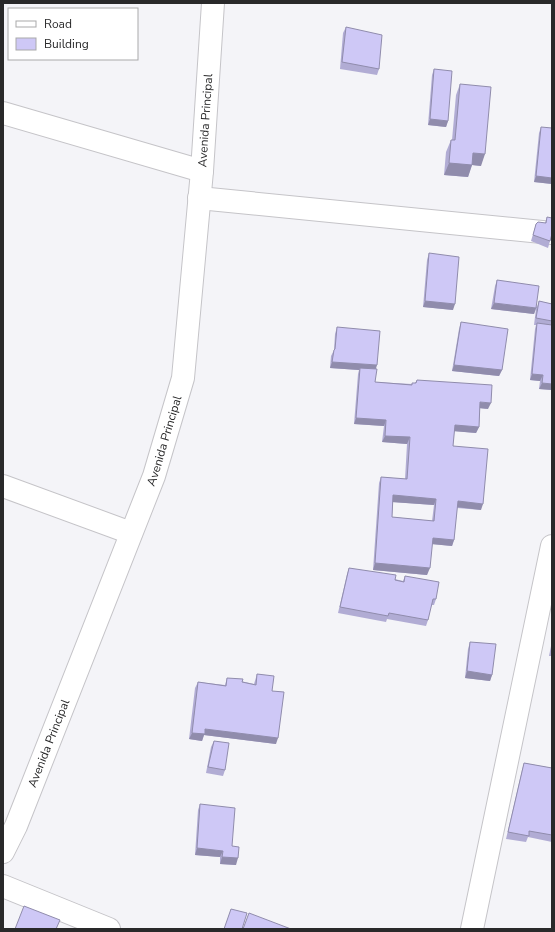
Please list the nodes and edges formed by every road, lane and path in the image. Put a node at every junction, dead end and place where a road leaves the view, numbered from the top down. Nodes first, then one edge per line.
1 (213, 3) edge
2 (3, 113) edge
3 (202, 171) junction
4 (199, 198) junction
5 (552, 233) edge
6 (3, 486) edge
7 (131, 533) junction
8 (552, 546) edge
9 (10, 824) edge
10 (3, 852) edge
11 (3, 886) edge
12 (109, 929) edge
13 (472, 929) edge

1 - 3 street, Avenida Principal
2 - 3 street
3 - 4 street, Avenida Principal
4 - 5 street
4 - 7 street, Avenida Principal
6 - 7 street
7 - 9 street, Avenida Principal
8 - 13 street
9 - 10 street, Avenida Principal
11 - 12 street

